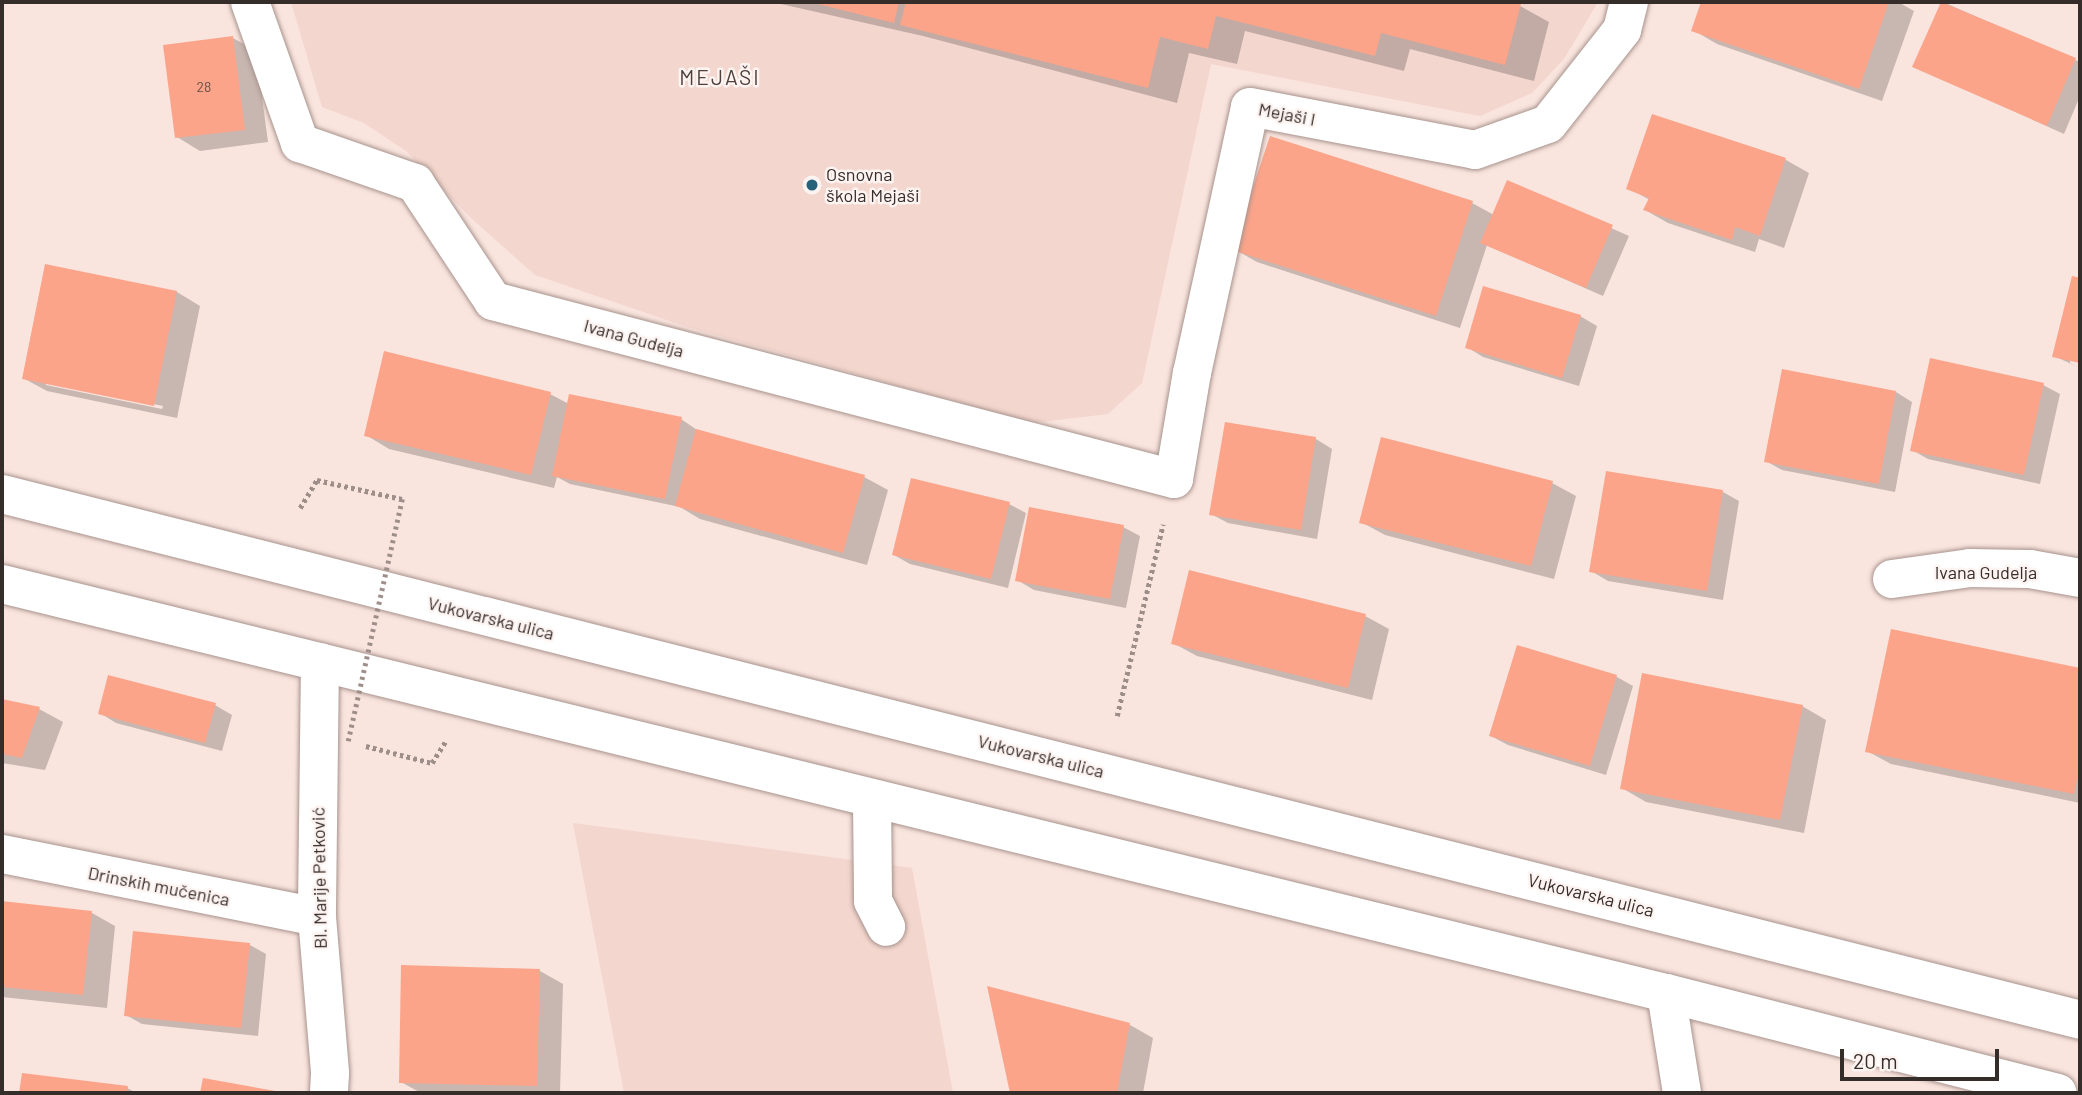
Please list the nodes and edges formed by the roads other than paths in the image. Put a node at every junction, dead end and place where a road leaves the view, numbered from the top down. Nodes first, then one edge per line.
1 (250, 2) edge
2 (1629, 2) edge
3 (1174, 479) joint
4 (2, 494) edge
5 (2080, 578) edge
6 (1892, 579) dead end
7 (2, 584) edge
8 (320, 662) junction
9 (872, 799) junction
10 (2, 854) edge
11 (317, 917) junction
12 (886, 927) dead end
13 (1666, 993) junction
14 (2080, 1020) edge
15 (329, 1093) edge
16 (1682, 1093) edge
17 (2057, 1093) edge

1 - 3 street, Ivana Gudelja
2 - 3 street, Mejaši I
4 - 14 street, Vukovarska ulica
5 - 6 street, Ivana Gudelja
7 - 8 street
8 - 9 street
8 - 11 street, Bl. Marije Petković
9 - 12 street
9 - 13 street
10 - 11 street, Drinskih mučenica
11 - 15 street, Bl. Marije Petković
13 - 16 street
13 - 17 street

